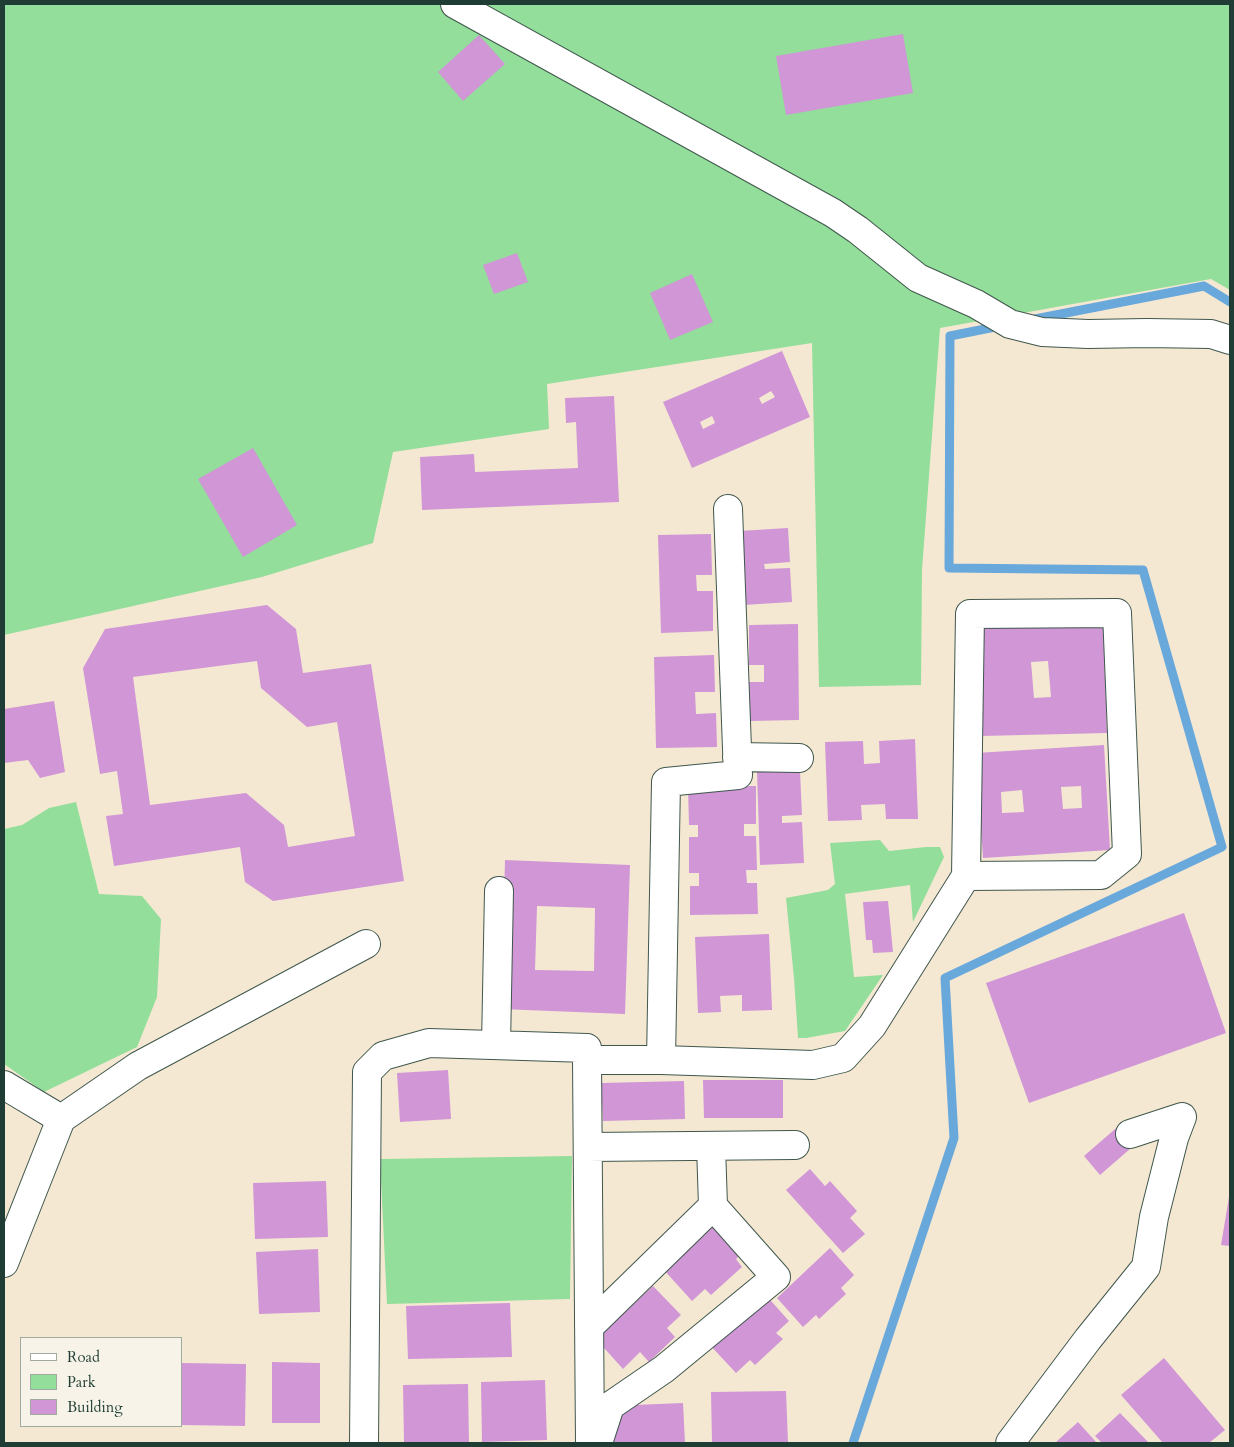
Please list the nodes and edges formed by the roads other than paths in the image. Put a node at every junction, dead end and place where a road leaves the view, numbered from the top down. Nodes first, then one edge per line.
1 (455, 4) edge
2 (1230, 340) edge
3 (728, 509) dead end
4 (737, 757) junction
5 (799, 758) dead end
6 (966, 876) junction
7 (498, 891) dead end
8 (366, 944) dead end
9 (496, 1045) junction
10 (587, 1060) junction
11 (661, 1060) junction
12 (4, 1085) edge
13 (61, 1119) junction
14 (1130, 1134) dead end
15 (795, 1145) dead end
16 (712, 1146) junction
17 (588, 1147) junction
18 (713, 1206) junction
19 (4, 1263) edge
20 (589, 1327) junction
21 (364, 1443) edge
22 (590, 1443) edge
23 (598, 1443) edge
24 (1010, 1443) edge

1 - 2 street
3 - 4 street
4 - 5 street
4 - 11 street
6 - 6 street
6 - 11 street
7 - 9 street
8 - 13 street
9 - 10 street
9 - 21 street
10 - 11 street
10 - 17 street
12 - 13 street
13 - 19 street
14 - 24 street
15 - 16 street
16 - 17 street
16 - 18 street
17 - 20 street
18 - 20 street
18 - 23 street
20 - 22 street

